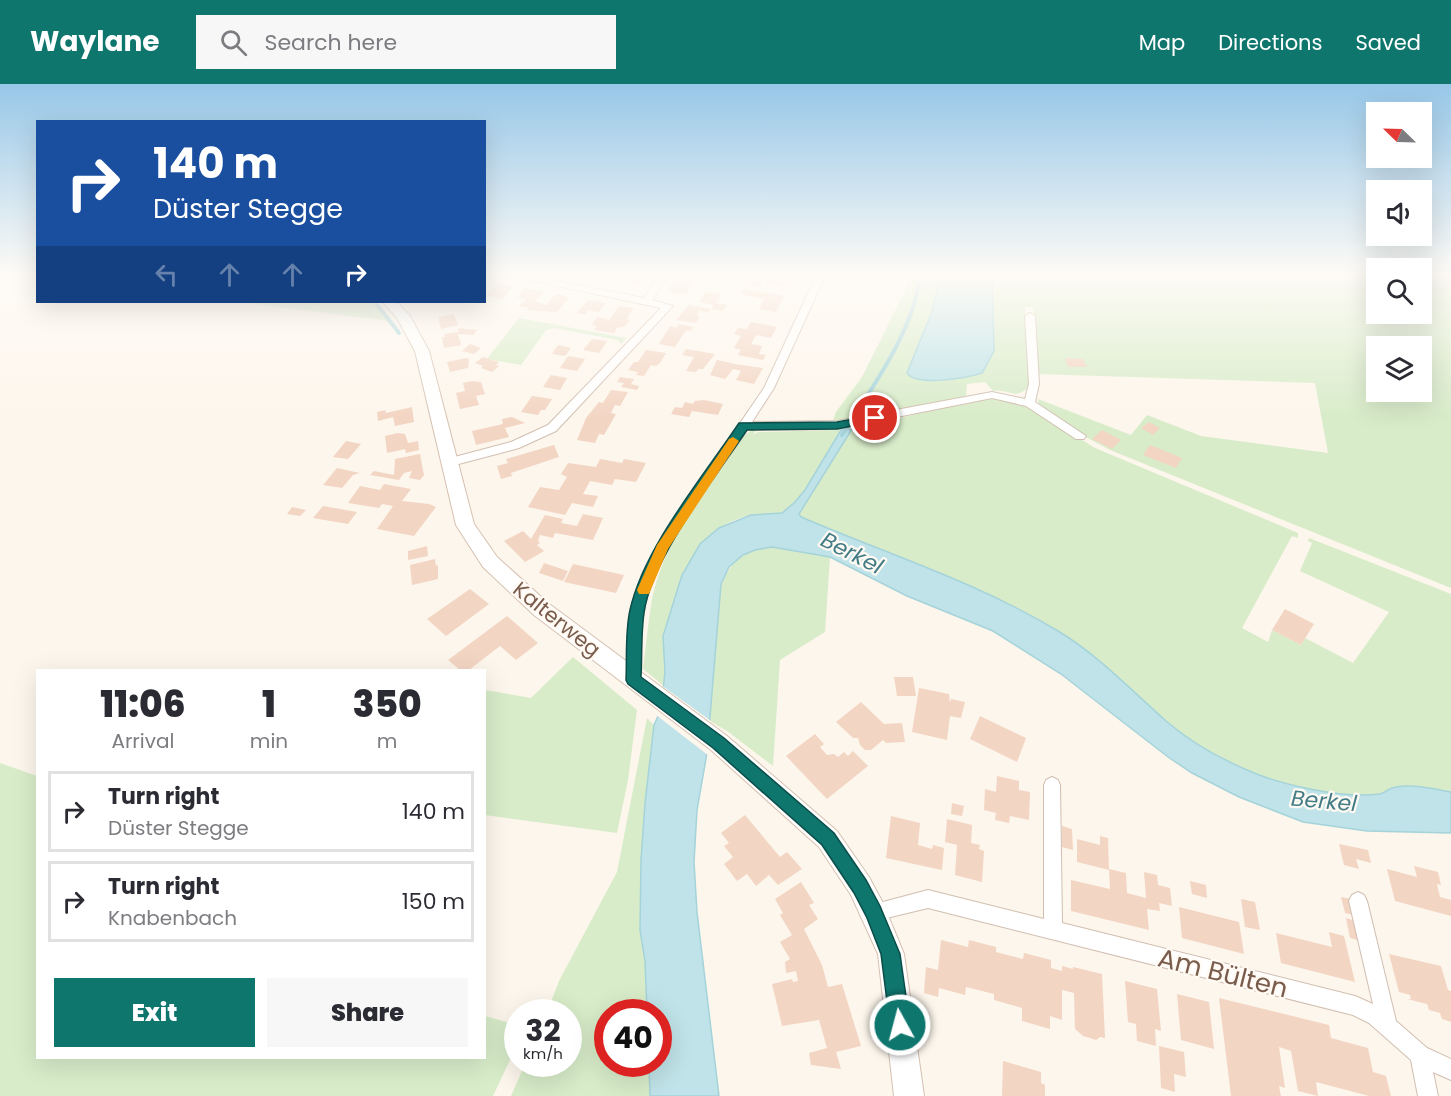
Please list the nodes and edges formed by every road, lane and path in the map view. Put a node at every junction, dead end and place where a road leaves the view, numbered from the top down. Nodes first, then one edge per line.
1 (407, 323) edge
2 (652, 323) edge
3 (799, 323) edge
4 (1030, 323) edge
5 (1029, 403) junction
6 (743, 426) junction
7 (1080, 436) dead end
8 (451, 462) junction
9 (634, 680) junction
10 (1052, 785) dead end
11 (1358, 901) dead end
12 (874, 912) junction
13 (1053, 930) junction
14 (1388, 1027) junction
15 (1420, 1055) junction
16 (1451, 1070) edge
17 (909, 1096) edge
18 (1428, 1096) edge

1 - 8 street, Kalterweg
2 - 8 street
3 - 6 street
4 - 5 street
5 - 6 street
5 - 7 street
6 - 9 street
8 - 9 street, Kalterweg
9 - 12 street, Kalterweg
10 - 13 street
11 - 14 street
12 - 13 street, Am Bülten
12 - 17 street, Kalterweg
13 - 14 street, Am Bülten
14 - 15 street, Am Bülten
15 - 16 street, Am Bülten
15 - 18 street

